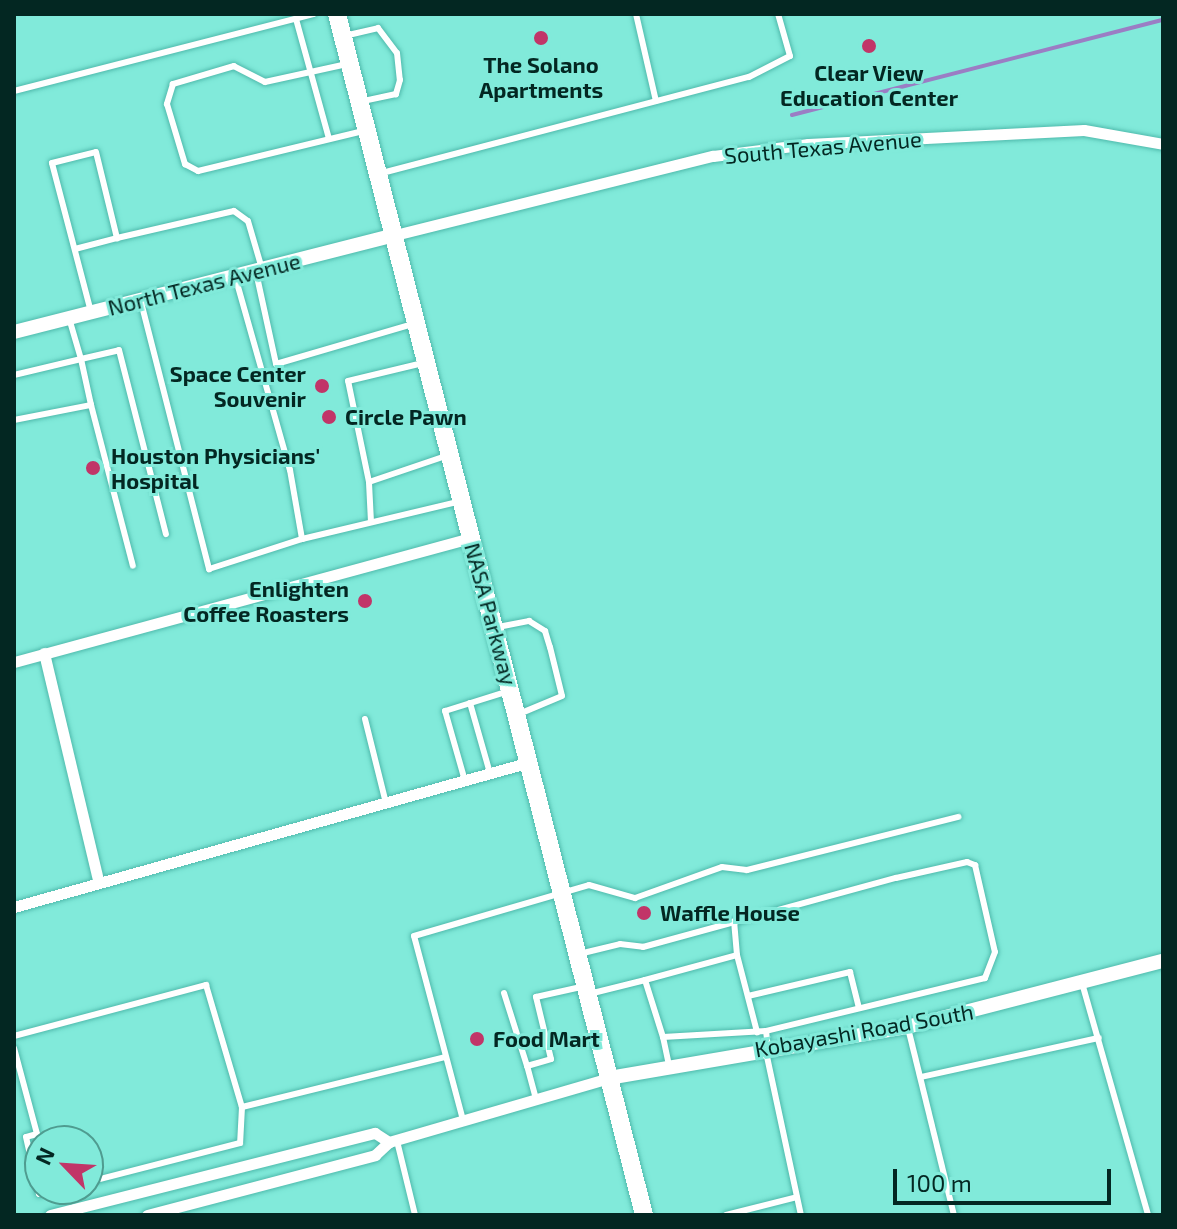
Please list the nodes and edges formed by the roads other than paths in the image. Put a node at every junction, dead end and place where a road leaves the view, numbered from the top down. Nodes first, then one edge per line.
1 (279, 14) edge
2 (313, 14) edge
3 (337, 14) edge
4 (636, 14) edge
5 (778, 14) edge
6 (296, 19) junction
7 (282, 23) junction
8 (342, 37) junction
9 (350, 64) junction
10 (310, 72) junction
11 (14, 91) edge
12 (656, 101) junction
13 (360, 102) junction
14 (367, 130) junction
15 (329, 139) junction
16 (1163, 144) edge
17 (379, 174) junction
18 (395, 235) junction
19 (117, 238) junction
20 (75, 249) junction
21 (259, 270) junction
22 (235, 276) junction
23 (141, 300) junction
24 (91, 312) junction
25 (69, 318) junction
26 (417, 323) junction
27 (14, 332) edge
28 (81, 359) junction
29 (426, 362) junction
30 (14, 375) edge
31 (91, 405) junction
32 (14, 420) edge
33 (449, 455) junction
34 (369, 482) junction
35 (461, 501) junction
36 (371, 522) junction
37 (166, 534) dead end
38 (471, 538) junction
39 (302, 539) junction
40 (133, 566) dead end
41 (494, 628) junction
42 (44, 653) junction
43 (14, 662) edge
44 (511, 690) junction
45 (470, 703) junction
46 (518, 715) junction
47 (365, 719) dead end
48 (530, 762) junction
49 (490, 773) junction
50 (465, 781) junction
51 (386, 803) junction
52 (958, 817) dead end
53 (99, 883) junction
54 (564, 893) junction
55 (14, 907) edge
56 (734, 921) junction
57 (579, 954) junction
58 (737, 955) junction
59 (1163, 961) edge
60 (645, 980) junction
61 (1082, 983) junction
62 (588, 990) junction
63 (504, 993) dead end
64 (748, 996) junction
65 (859, 1008) junction
66 (907, 1027) junction
67 (766, 1031) junction
68 (757, 1032) junction
69 (14, 1036) edge
70 (663, 1037) junction
71 (1099, 1038) junction
72 (14, 1048) edge
73 (766, 1048) junction
74 (445, 1057) junction
75 (669, 1065) junction
76 (527, 1066) junction
77 (921, 1077) junction
78 (609, 1078) junction
79 (536, 1099) junction
80 (242, 1107) junction
81 (463, 1120) junction
82 (35, 1125) edge
83 (393, 1140) junction
84 (104, 1178) edge
85 (797, 1197) junction
86 (50, 1215) edge
87 (147, 1215) edge
88 (415, 1215) edge
89 (644, 1215) edge
90 (726, 1215) edge
91 (801, 1215) edge
92 (954, 1215) edge
93 (1148, 1215) edge

1 - 7 lane
2 - 6 lane
3 - 8 main road, NASA Parkway
4 - 12 lane
5 - 12 lane
6 - 7 lane
6 - 10 lane
7 - 11 lane
8 - 9 main road, NASA Parkway
8 - 13 lane
9 - 10 lane
9 - 13 main road, NASA Parkway
10 - 15 lane
10 - 15 lane
12 - 17 lane
13 - 14 main road, NASA Parkway
14 - 15 lane
14 - 17 main road, NASA Parkway
16 - 18 street, South Texas Avenue
17 - 18 main road, NASA Parkway
18 - 21 street, North Texas Avenue
18 - 26 main road, NASA Parkway
19 - 20 lane
19 - 20 lane
19 - 21 lane
20 - 24 lane
21 - 22 street, North Texas Avenue
21 - 26 lane
22 - 23 street, North Texas Avenue
22 - 39 lane
23 - 24 street, North Texas Avenue
23 - 39 lane
24 - 25 street, North Texas Avenue
25 - 27 street, North Texas Avenue
25 - 28 lane
26 - 29 main road, NASA Parkway
28 - 30 lane
28 - 31 lane
28 - 37 lane
29 - 33 main road, NASA Parkway
29 - 34 lane
31 - 32 lane
31 - 40 lane
33 - 34 lane
33 - 35 main road, NASA Parkway
34 - 36 lane
35 - 36 lane
35 - 38 main road, NASA Parkway
36 - 39 lane
38 - 41 main road, NASA Parkway
38 - 42 street
41 - 44 main road, NASA Parkway
41 - 46 lane
42 - 43 street
42 - 53 street
44 - 45 lane
44 - 46 main road, NASA Parkway
45 - 49 lane
45 - 50 lane
46 - 48 main road, NASA Parkway
47 - 51 lane
48 - 49 street
48 - 54 main road, NASA Parkway
49 - 50 street
50 - 51 street
51 - 53 street
52 - 54 lane
53 - 55 street
54 - 57 main road, NASA Parkway
54 - 74 lane
56 - 57 lane
56 - 58 lane
56 - 65 lane
57 - 62 main road, NASA Parkway
58 - 60 lane
58 - 64 lane
59 - 61 street, Kobayashi Road South
60 - 62 lane
60 - 70 lane
61 - 66 street, Kobayashi Road South
61 - 71 lane
62 - 76 lane
62 - 78 main road, NASA Parkway
63 - 76 lane
64 - 65 lane
64 - 68 lane
65 - 67 lane
66 - 73 street, Kobayashi Road South
66 - 77 lane
67 - 68 lane
67 - 73 lane
68 - 70 lane
69 - 80 lane
70 - 75 lane
71 - 77 lane
71 - 93 lane
72 - 82 lane
73 - 75 street, Kobayashi Road South
73 - 85 lane
74 - 80 lane
74 - 81 lane
75 - 78 street, Kobayashi Road South
76 - 79 lane
77 - 92 lane
78 - 79 street
78 - 89 main road, NASA Parkway
79 - 81 street
80 - 84 lane
81 - 83 street
83 - 86 street
83 - 87 street
83 - 88 lane
85 - 90 lane
85 - 91 lane

